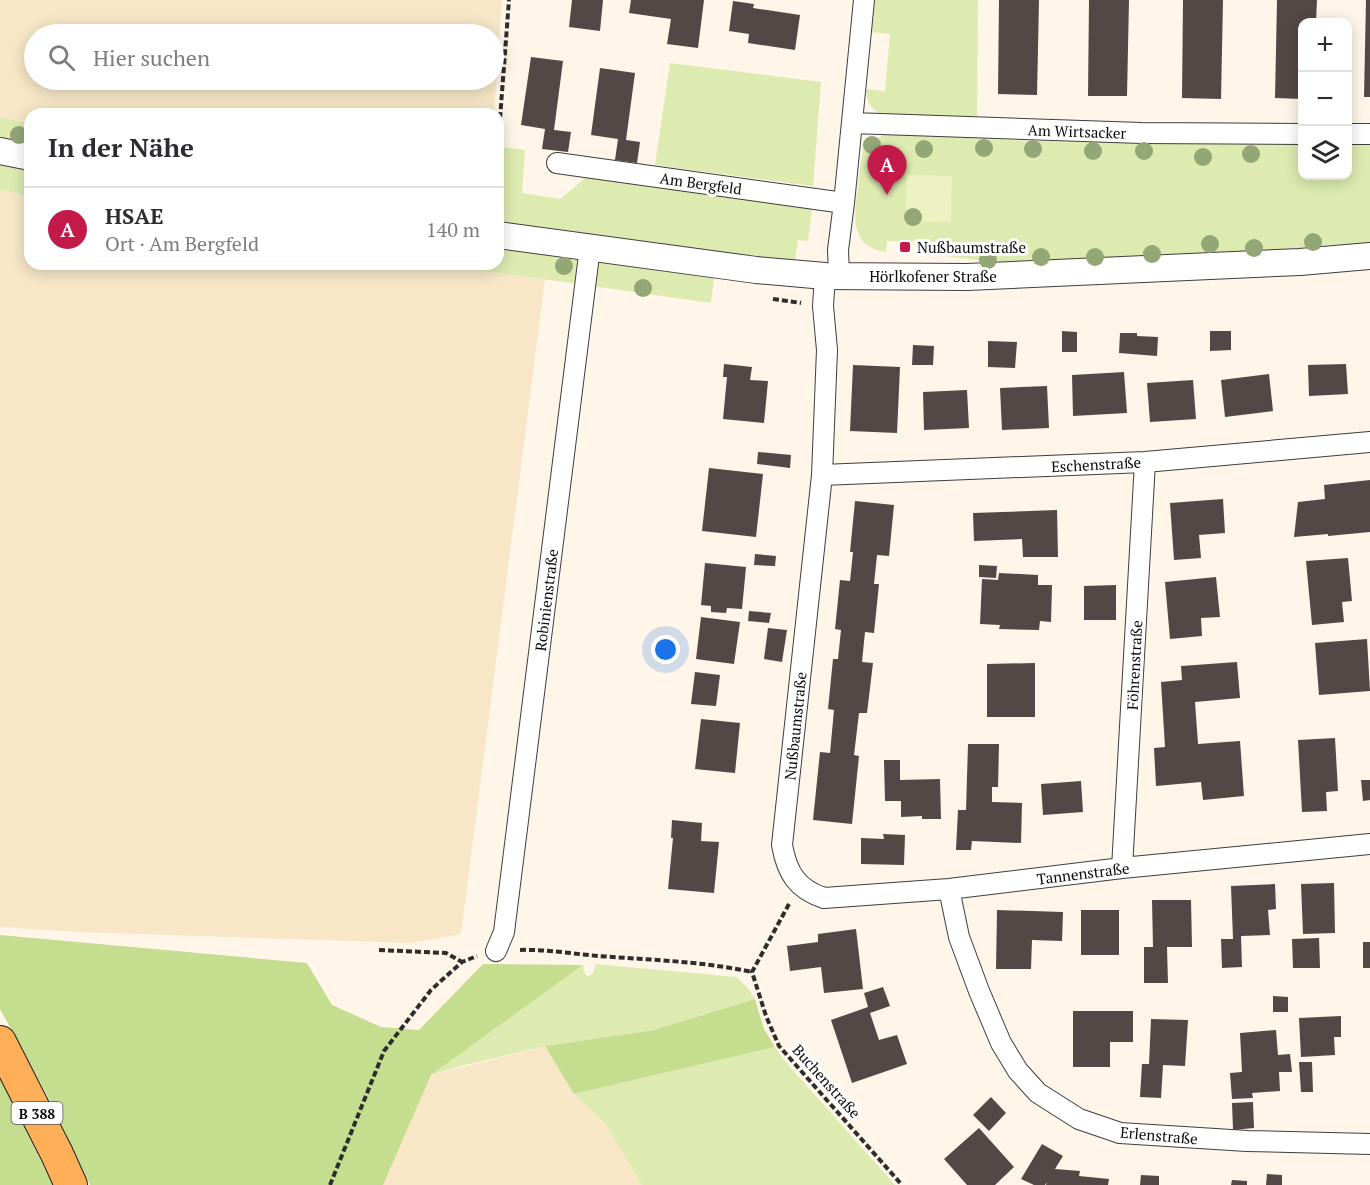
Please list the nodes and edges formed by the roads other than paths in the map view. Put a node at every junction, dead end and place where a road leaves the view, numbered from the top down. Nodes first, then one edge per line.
1 (864, 0) edge
2 (852, 123) junction
3 (1298, 134) edge
4 (1352, 134) edge
5 (1370, 134) edge
6 (0, 151) edge
7 (24, 156) edge
8 (557, 164) dead end
9 (844, 203) junction
10 (504, 236) edge
11 (590, 247) junction
12 (1370, 256) edge
13 (832, 276) junction
14 (1370, 442) edge
15 (1145, 462) junction
16 (822, 476) junction
17 (1370, 844) edge
18 (1122, 868) junction
19 (800, 885) joint
20 (949, 889) junction
21 (496, 951) road end
22 (0, 1042) edge
23 (1370, 1144) edge
24 (71, 1185) edge

1 - 2 street
2 - 3 street, Am Wirtsacker
2 - 9 street
4 - 5 street
6 - 7 street
8 - 9 street, Am Bergfeld
9 - 13 street
10 - 11 street, Hörlkofener Straße
11 - 13 street, Hörlkofener Straße
11 - 21 street, Robinienstraße
12 - 13 street, Hörlkofener Straße
13 - 16 street, Nußbaumstraße
14 - 15 street, Eschenstraße
15 - 16 street, Eschenstraße
15 - 18 street, Föhrenstraße
16 - 19 street, Nußbaumstraße
17 - 18 street, Tannenstraße
18 - 20 street, Tannenstraße
19 - 20 street, Tannenstraße
20 - 23 street, Erlenstraße
22 - 24 main road, B 388

